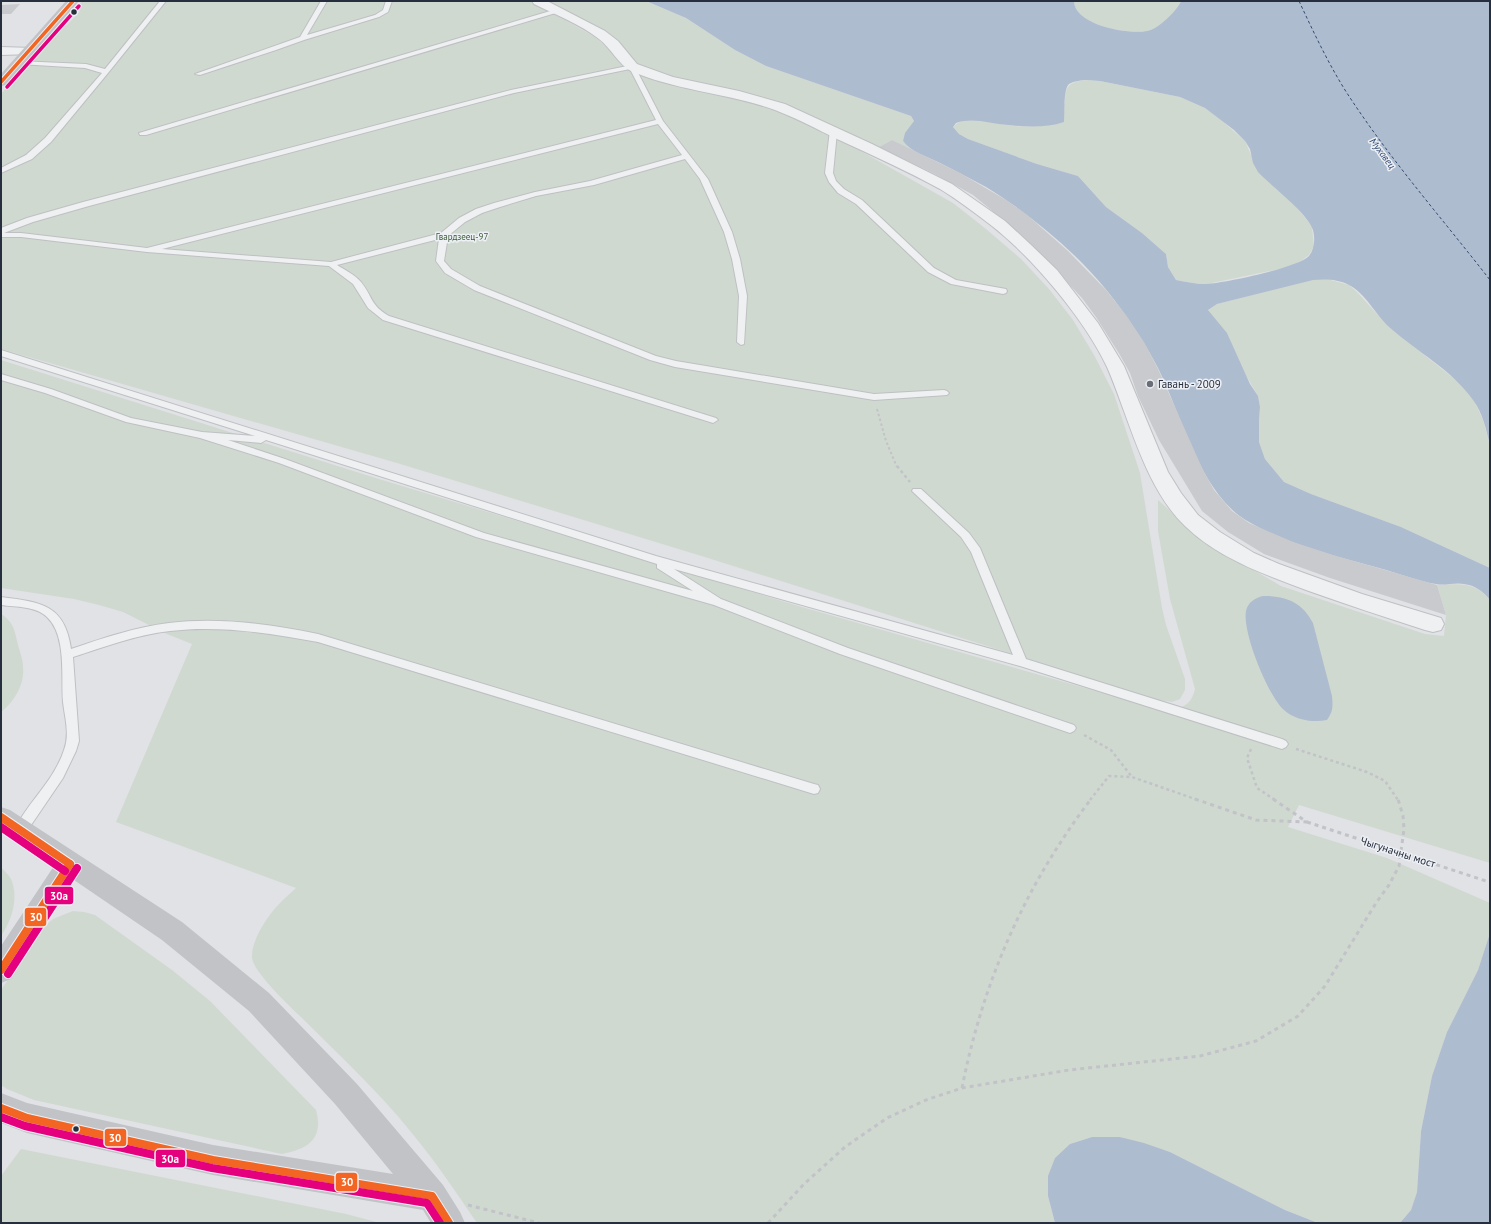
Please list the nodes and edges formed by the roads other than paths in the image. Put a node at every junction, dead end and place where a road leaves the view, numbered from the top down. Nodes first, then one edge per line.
1 (73, 1) edge
2 (163, 1) edge
3 (324, 1) edge
4 (389, 1) edge
5 (538, 1) edge
6 (556, 11) junction
7 (302, 38) junction
8 (1, 51) edge
9 (28, 51) junction
10 (19, 62) junction
11 (632, 67) junction
12 (106, 72) junction
13 (198, 74) dead end
14 (1, 82) edge
15 (660, 121) junction
16 (833, 132) junction
17 (143, 133) dead end
18 (686, 156) junction
19 (1, 171) edge
20 (1, 231) edge
21 (1, 234) edge
22 (444, 235) junction
23 (147, 250) junction
24 (331, 264) junction
25 (1003, 291) dead end
26 (741, 342) dead end
27 (1, 353) edge
28 (1, 377) edge
29 (944, 393) dead end
30 (713, 420) dead end
31 (202, 435) junction
32 (281, 442) junction
33 (917, 491) road end
34 (652, 559) junction
35 (1, 601) edge
36 (717, 602) junction
37 (1433, 624) dead end
38 (66, 655) junction
39 (1021, 662) junction
40 (1070, 728) road end
41 (1282, 744) road end
42 (814, 789) dead end
43 (11, 824) edge
44 (70, 864) junction
45 (1, 970) edge
46 (1, 1108) edge
47 (432, 1196) junction
48 (449, 1223) edge

1 - 9 street
2 - 12 lane
3 - 7 lane
4 - 7 lane
5 - 6 street
6 - 11 street
6 - 17 lane
7 - 13 lane
8 - 9 street
9 - 10 street
10 - 12 lane
10 - 14 street
11 - 15 lane
11 - 16 street
11 - 20 lane
12 - 19 lane
15 - 18 lane
15 - 23 lane
16 - 25 lane
16 - 37 street
18 - 22 lane
18 - 26 lane
21 - 23 lane
22 - 24 lane
22 - 29 lane
23 - 24 lane
24 - 30 lane
27 - 32 lane
28 - 31 lane
31 - 32 lane
31 - 36 lane
32 - 34 lane
33 - 39 lane
34 - 36 lane
34 - 39 lane
35 - 38 lane
36 - 40 lane
38 - 42 lane
38 - 43 lane
39 - 41 lane
43 - 44 street
44 - 45 street
44 - 47 street
46 - 47 street
47 - 48 street

